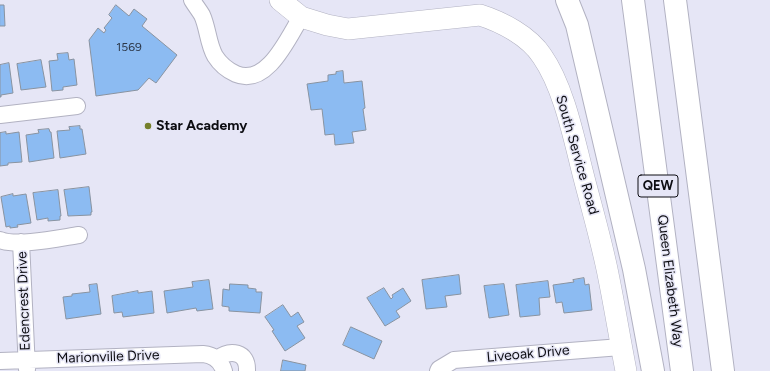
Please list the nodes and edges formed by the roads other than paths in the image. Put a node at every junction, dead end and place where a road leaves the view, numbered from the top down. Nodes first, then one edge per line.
1 (192, 0) edge
2 (280, 0) edge
3 (567, 0) edge
4 (633, 0) edge
5 (675, 0) edge
6 (301, 17) junction
7 (77, 106) dead end
8 (0, 114) edge
9 (78, 235) dead end
10 (0, 240) edge
11 (21, 242) junction
12 (621, 346) junction
13 (0, 361) edge
14 (219, 363) edge
15 (27, 366) edge
16 (247, 371) edge
17 (438, 371) edge
18 (626, 371) edge
19 (653, 371) edge
20 (682, 371) edge
21 (723, 371) edge

1 - 6 street
2 - 6 main road, South Service Road
3 - 19 highway
4 - 20 highway, Queen Elizabeth Way / QEW
5 - 21 highway, QEW
6 - 12 main road, South Service Road
7 - 8 street
9 - 11 street, Edencrest Drive
10 - 11 street, Edencrest Drive
11 - 15 street, Edencrest Drive
12 - 17 street, Liveoak Drive
12 - 18 main road, South Service Road
13 - 15 street, Marionville Drive
14 - 15 street, Marionville Drive
14 - 16 street

